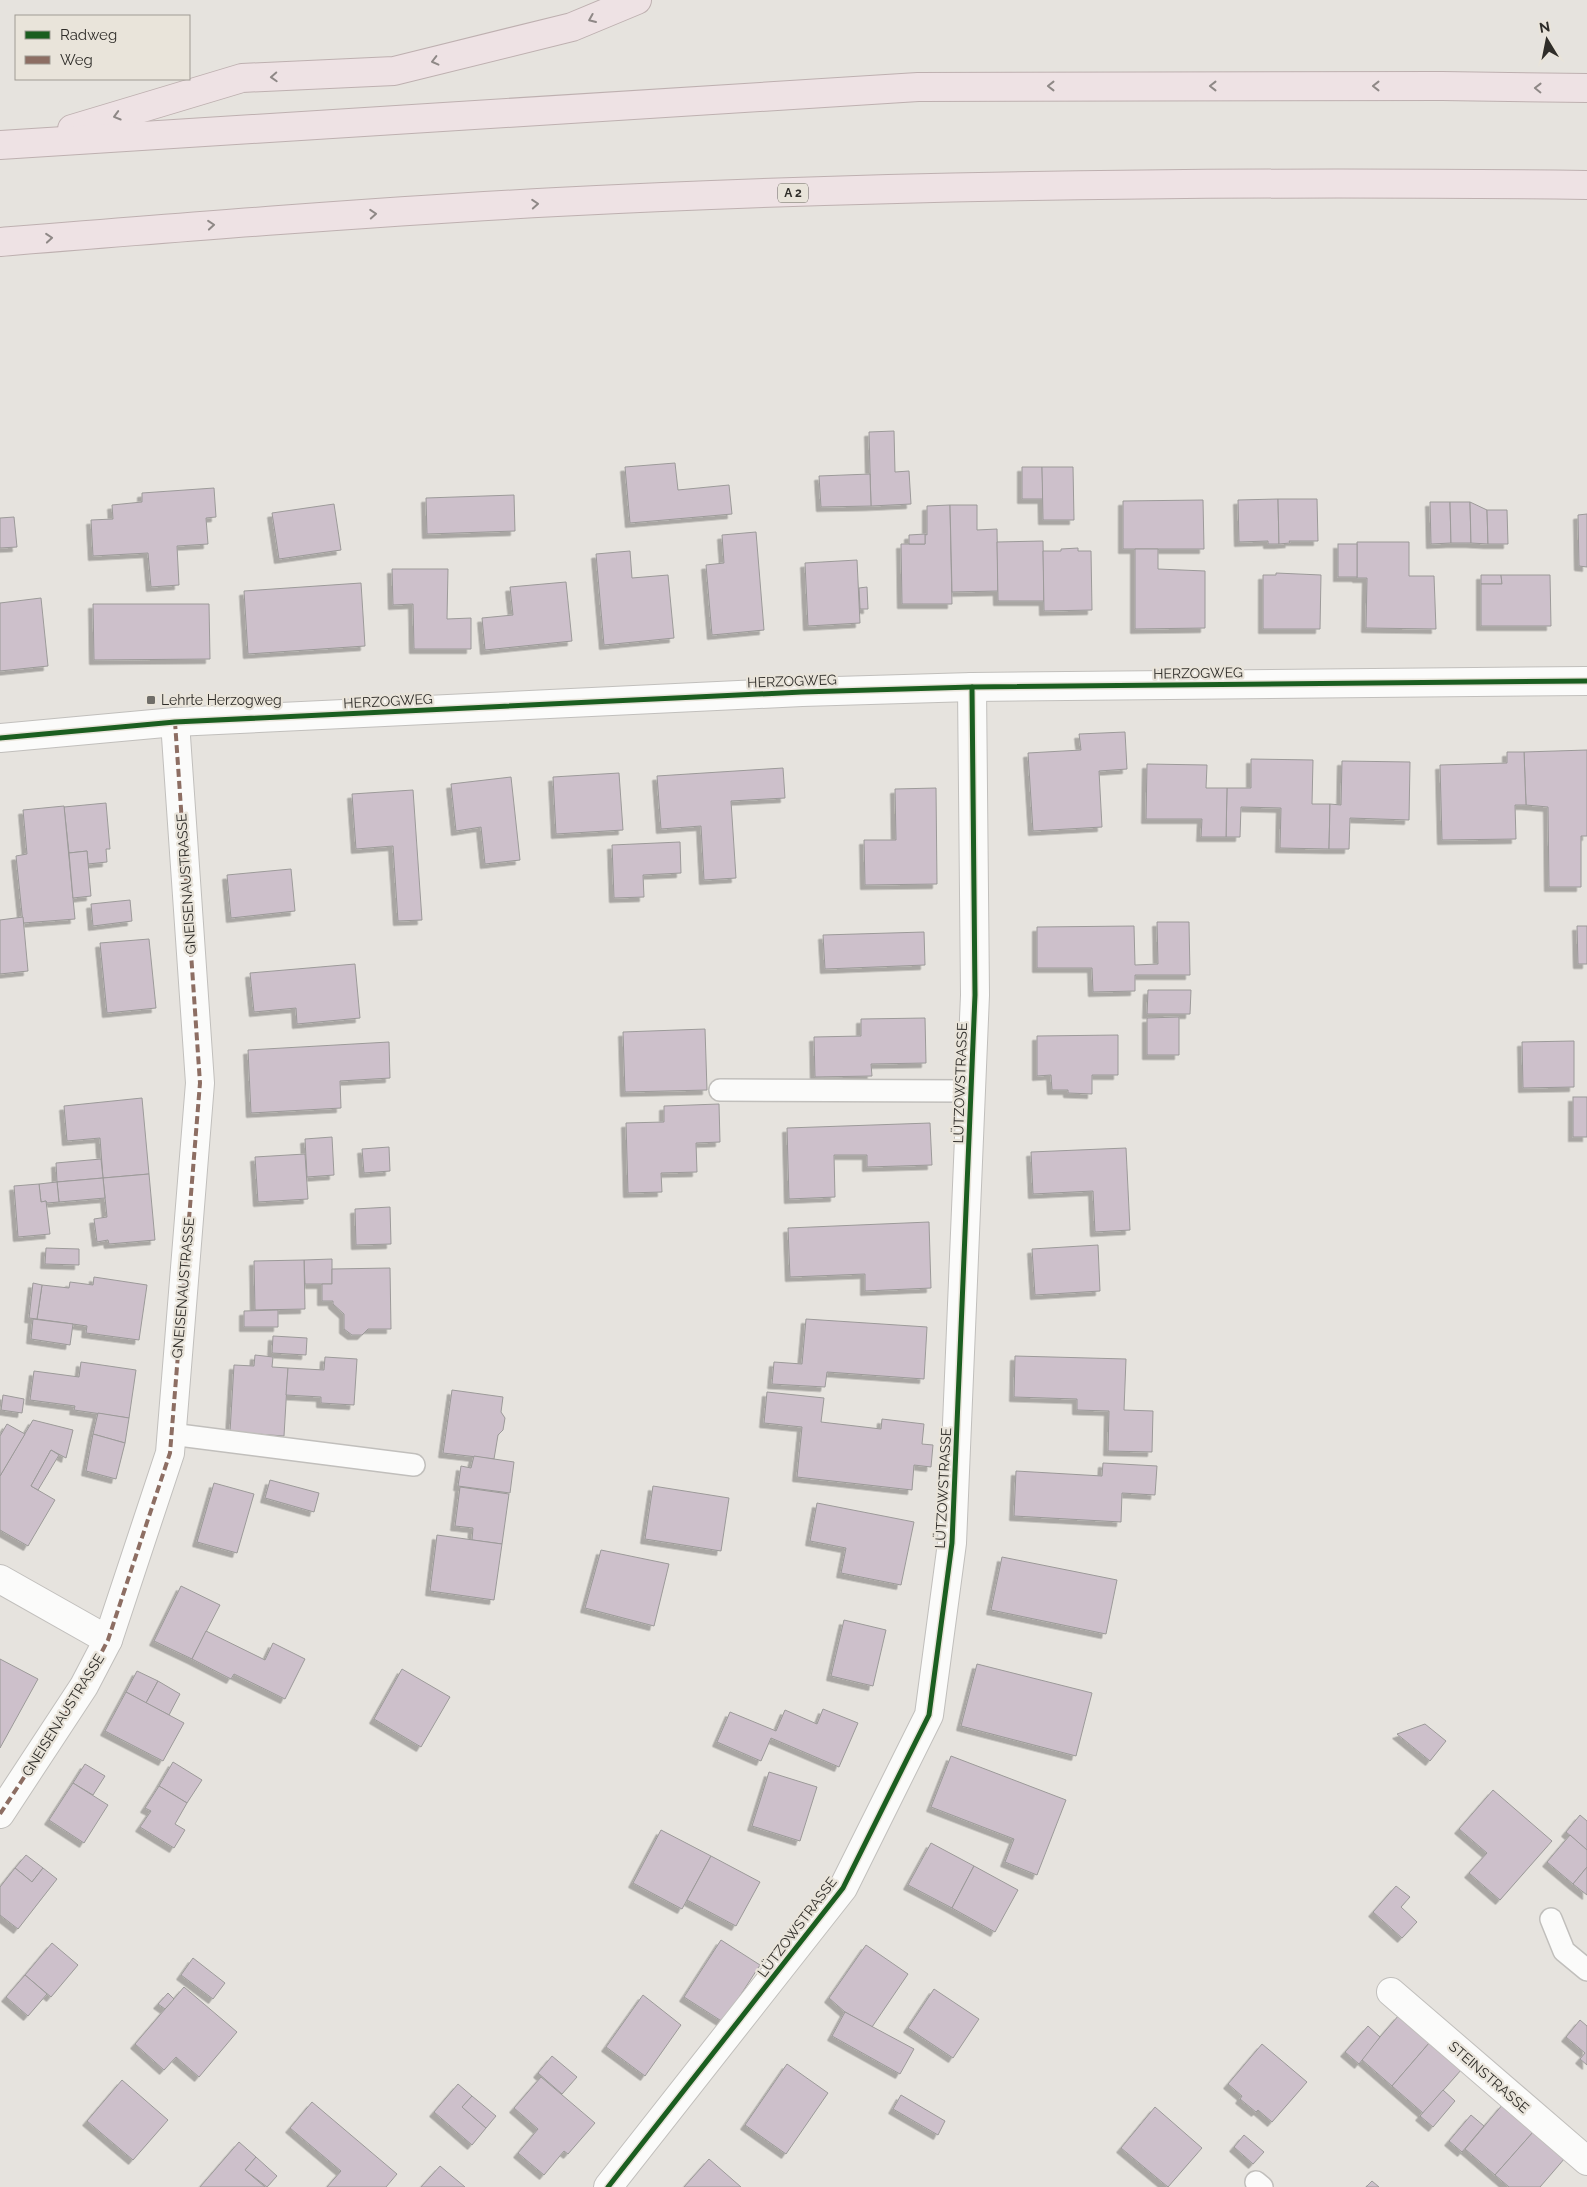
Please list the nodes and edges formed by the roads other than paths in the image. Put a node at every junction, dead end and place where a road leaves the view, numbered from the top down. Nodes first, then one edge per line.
1 (637, 0) edge
2 (1587, 88) edge
3 (13, 144) edge
4 (1587, 185) edge
5 (0, 242) edge
6 (1587, 681) edge
7 (972, 687) junction
8 (175, 722) junction
9 (0, 738) edge
10 (720, 1090) dead end
11 (971, 1091) junction
12 (171, 1434) junction
13 (414, 1465) dead end
14 (0, 1579) edge
15 (108, 1640) junction
16 (0, 1814) edge
17 (1551, 1919) dead end
18 (1587, 1970) edge
19 (1391, 1992) dead end
20 (1587, 2161) edge
21 (608, 2187) edge

1 -> 3 highway
2 -> 3 highway
5 -> 4 highway, A 2
6 - 7 street, HERZOGWEG
7 - 8 street, HERZOGWEG
7 - 11 street, LÜTZOWSTRASSE
8 - 9 street, HERZOGWEG
8 - 12 street, GNEISENAUSTRASSE
10 - 11 lane
11 - 21 street, LÜTZOWSTRASSE
12 - 13 lane
12 - 15 street, GNEISENAUSTRASSE
14 - 15 street
15 - 16 street, GNEISENAUSTRASSE
17 - 18 lane
19 - 20 street, STEINSTRASSE

